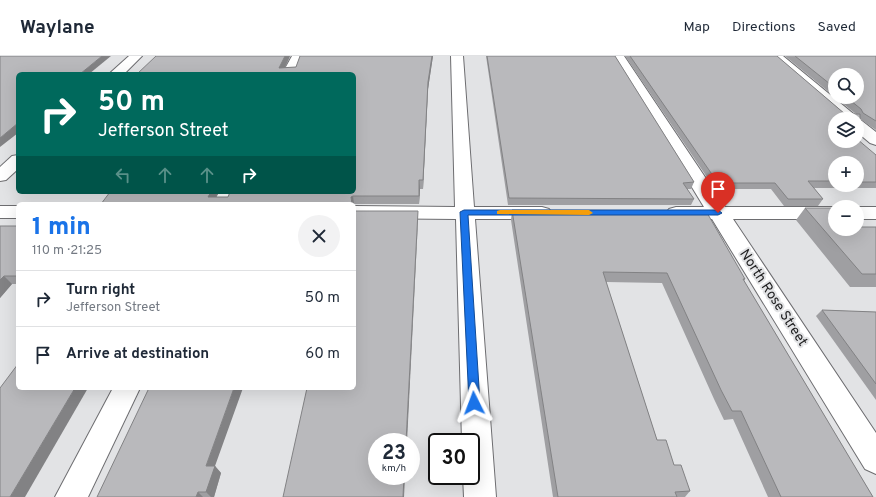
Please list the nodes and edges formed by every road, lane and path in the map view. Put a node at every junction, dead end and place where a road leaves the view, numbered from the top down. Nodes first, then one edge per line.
1 (136, 56) edge
2 (298, 56) edge
3 (457, 56) edge
4 (618, 56) edge
5 (775, 56) edge
6 (118, 72) edge
7 (290, 72) edge
8 (843, 112) edge
9 (864, 130) edge
10 (876, 140) edge
11 (16, 162) edge
12 (0, 176) edge
13 (0, 212) edge
14 (16, 212) edge
15 (356, 212) edge
16 (464, 212) junction
17 (560, 213) edge
18 (661, 213) edge
19 (718, 213) junction
20 (828, 213) edge
21 (864, 213) edge
22 (876, 213) edge
23 (126, 390) edge
24 (876, 459) edge
25 (71, 497) edge
26 (480, 497) edge

1 - 6 street
2 - 7 street
3 - 16 street
4 - 19 street, North Rose Street
5 - 8 street
9 - 10 street
11 - 12 street
13 - 14 street
15 - 16 street
16 - 17 street
16 - 26 street
18 - 19 street
19 - 20 street
19 - 24 street, North Rose Street
21 - 22 street
23 - 25 street

